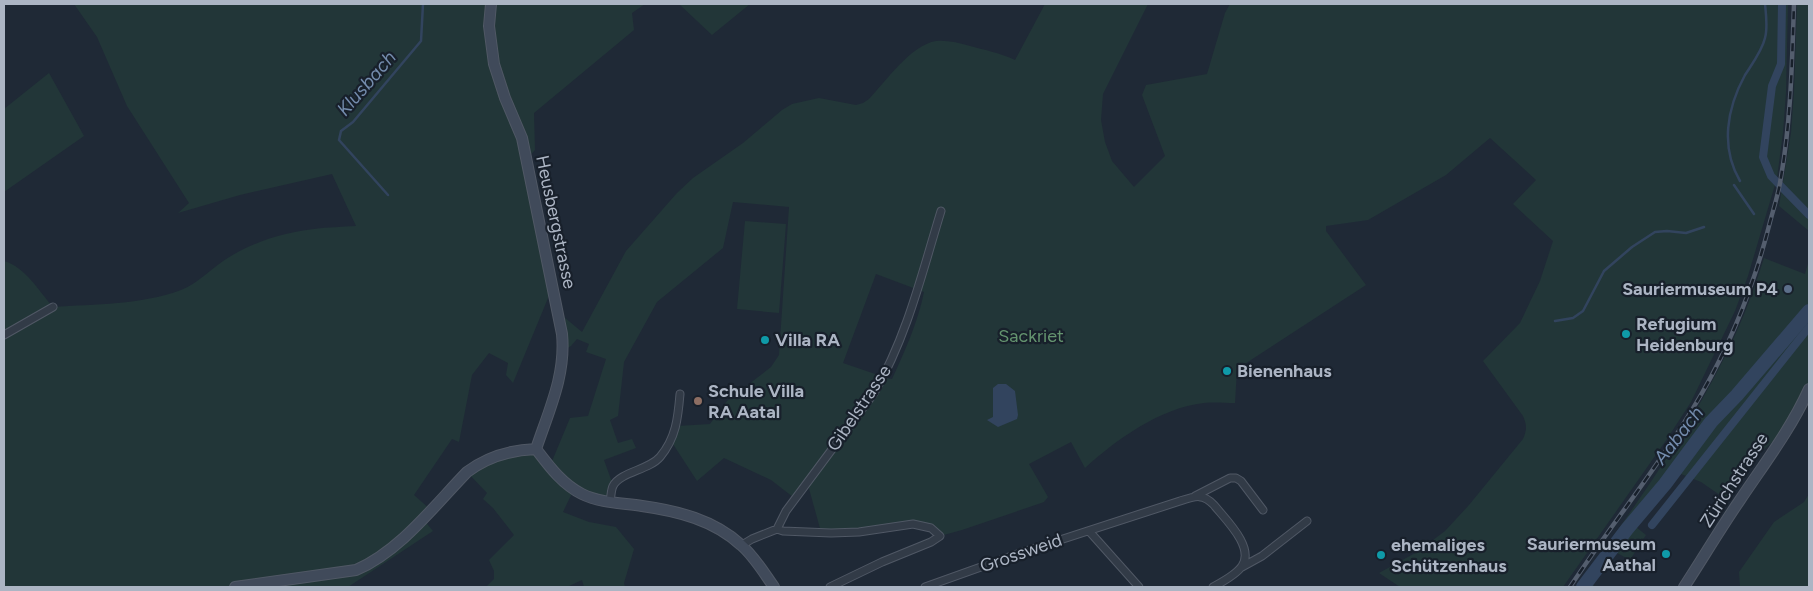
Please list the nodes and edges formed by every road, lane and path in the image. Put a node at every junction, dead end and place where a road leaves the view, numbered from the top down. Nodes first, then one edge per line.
1 (491, 4) edge
2 (941, 211) dead end
3 (52, 307) dead end
4 (4, 335) edge
5 (1809, 390) edge
6 (680, 394) dead end
7 (536, 449) junction
8 (1195, 496) junction
9 (610, 501) junction
10 (1263, 510) dead end
11 (1307, 521) dead end
12 (776, 530) junction
13 (1089, 531) junction
14 (742, 545) junction
15 (1242, 566) junction
16 (235, 587) edge
17 (774, 587) edge
18 (830, 587) edge
19 (925, 587) edge
20 (1139, 587) edge
21 (1213, 587) edge
22 (1684, 587) edge

1 - 7 street, Heusbergstrasse
2 - 12 street, Gibelstrasse
3 - 4 street
5 - 22 street, Zürichstrasse
6 - 9 street
7 - 9 street
7 - 16 street
8 - 10 street, Grossweid
8 - 13 street, Grossweid
8 - 15 street
9 - 14 street
11 - 15 street
12 - 14 street
12 - 18 street
13 - 19 street, Grossweid
13 - 20 street
14 - 17 street
15 - 21 street

